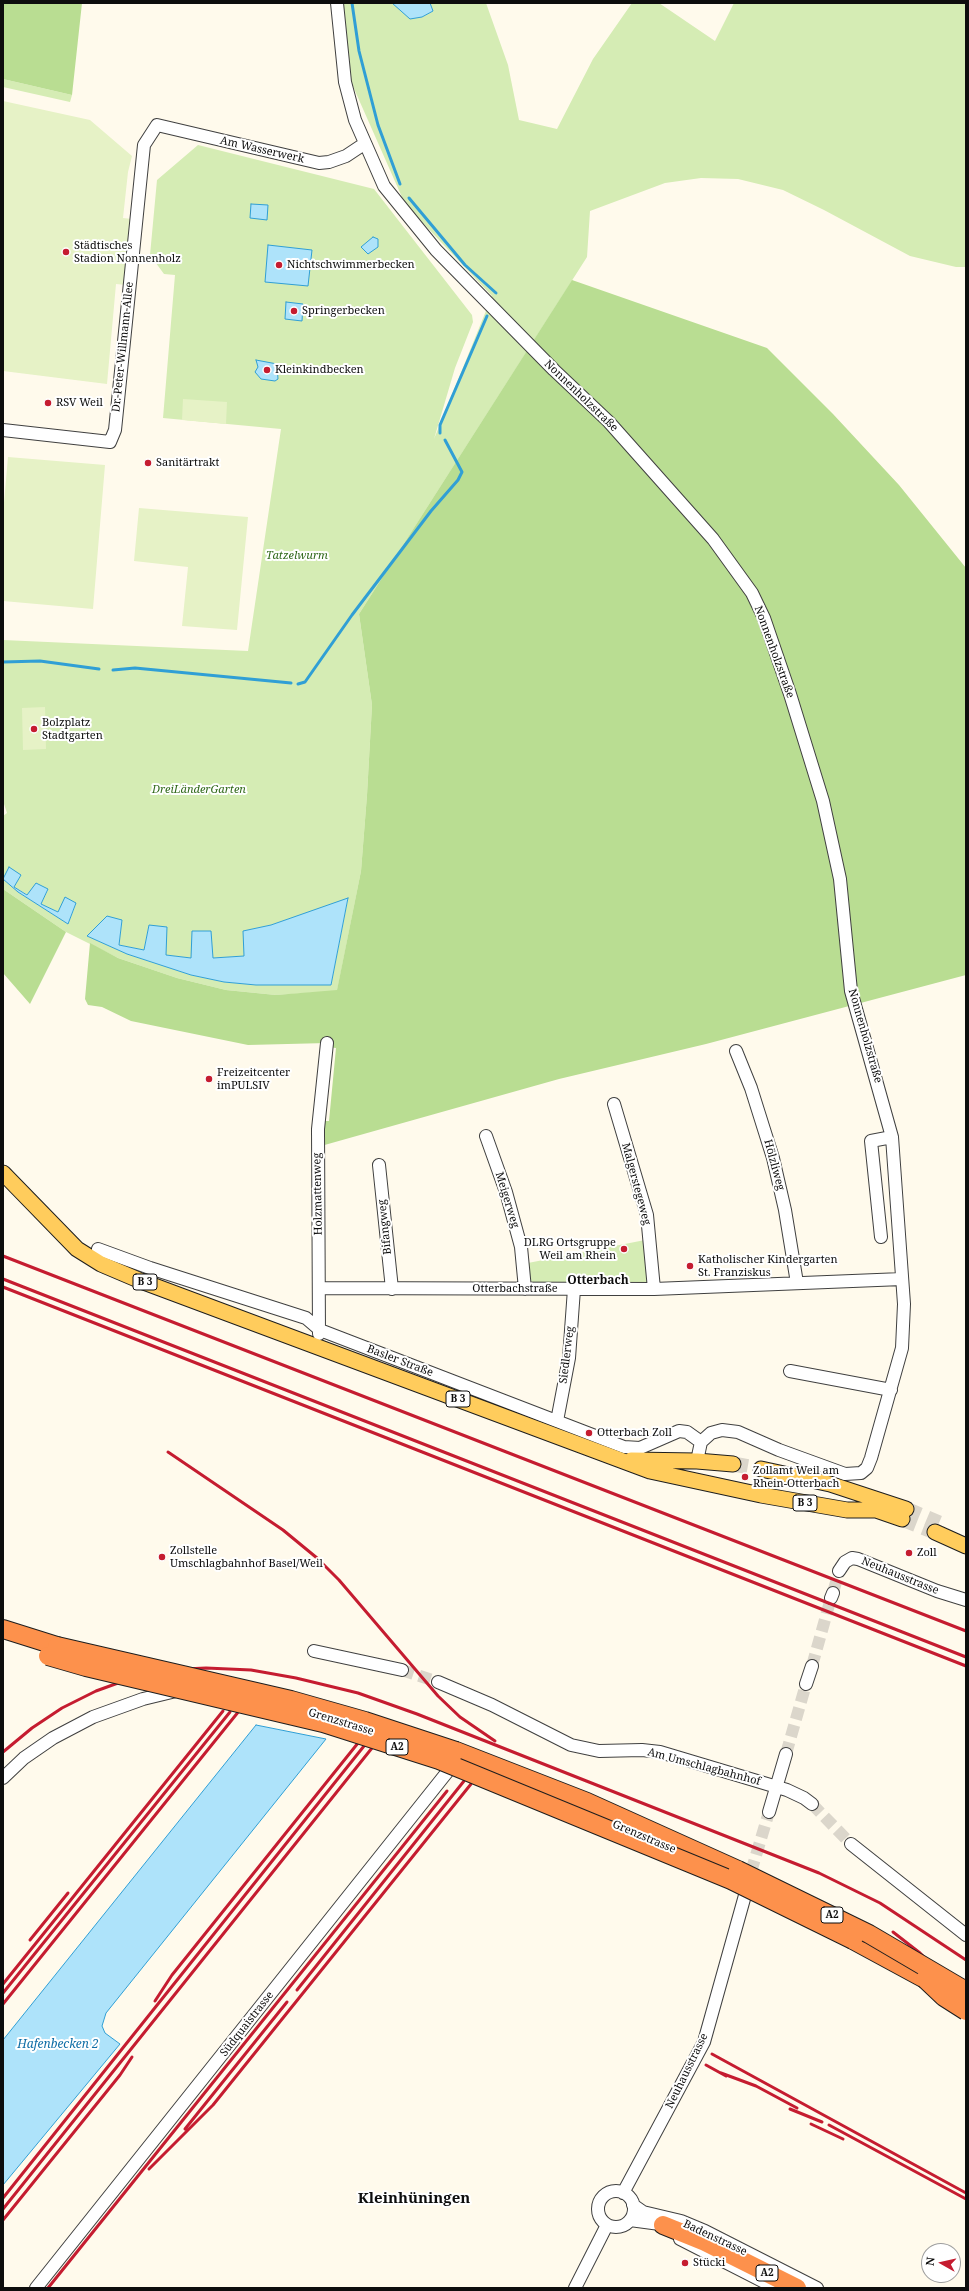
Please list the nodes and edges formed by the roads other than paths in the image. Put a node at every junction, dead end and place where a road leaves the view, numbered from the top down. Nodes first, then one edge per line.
1 (337, 3) edge
2 (157, 125) joint
3 (364, 144) junction
4 (3, 430) edge
5 (327, 1043) dead end
6 (736, 1051) dead end
7 (614, 1104) dead end
8 (486, 1136) dead end
9 (892, 1137) junction
10 (379, 1165) dead end
11 (3, 1173) edge
12 (881, 1238) dead end
13 (98, 1249) dead end
14 (902, 1279) junction
15 (797, 1283) junction
16 (320, 1288) junction
17 (392, 1289) junction
18 (525, 1289) junction
19 (574, 1289) junction
20 (654, 1289) junction
21 (320, 1330) junction
22 (315, 1345) junction
23 (790, 1371) dead end
24 (891, 1390) junction
25 (557, 1421) junction
26 (701, 1442) junction
27 (620, 1459) junction
28 (697, 1460) junction
29 (733, 1464) tunnel mouth
30 (761, 1469) tunnel mouth
31 (695, 1480) junction
32 (877, 1505) junction
33 (904, 1514) tunnel mouth
34 (937, 1527) tunnel mouth
35 (960, 1542) edge
36 (839, 1571) tunnel mouth
37 (966, 1600) edge
38 (3, 1629) edge
39 (3, 1642) edge
40 (53, 1651) junction
41 (314, 1651) dead end
42 (812, 1666) tunnel mouth
43 (402, 1670) tunnel mouth
44 (438, 1682) tunnel mouth
45 (806, 1684) tunnel mouth
46 (786, 1754) tunnel mouth
47 (457, 1760) junction
48 (3, 1778) edge
49 (777, 1787) junction
50 (812, 1804) tunnel mouth
51 (770, 1812) tunnel mouth
52 (851, 1844) tunnel mouth
53 (751, 1872) tunnel mouth
54 (748, 1884) junction
55 (966, 1934) edge
56 (923, 1972) junction
57 (966, 1980) edge
58 (966, 1991) edge
59 (966, 2003) edge
60 (966, 2011) edge
61 (624, 2193) junction
62 (633, 2205) junction
63 (630, 2220) junction
64 (608, 2225) junction
65 (663, 2225) junction
66 (36, 2288) edge
67 (575, 2288) edge
68 (776, 2288) edge
69 (797, 2288) edge
70 (817, 2288) edge

1 - 3 street, Nonnenholzstraße
2 - 3 street, Am Wasserwerk
2 - 4 street, Dr.-Peter-Willmann-Allee
3 - 9 street, Nonnenholzstraße
5 - 16 street, Holzmattenweg
6 - 15 street, Hölzliweg
7 - 20 street, Malgerstegeweg
8 - 18 street, Meigerweg
9 - 12 street
9 - 14 street, Nonnenholzstraße
10 - 17 street, Bifangweg
11 - 22 main road, B 3
13 - 21 street, Basler Straße
14 - 15 street, Otterbachstraße
14 - 24 street, Nonnenholzstraße
15 - 20 street, Otterbachstraße
16 - 17 street, Otterbachstraße
16 - 21 street, Holzmattenweg
17 - 18 street, Otterbachstraße
18 - 19 street, Otterbachstraße
19 - 20 street, Otterbachstraße
19 - 25 street, Siedlerweg
21 - 22 street, Holzmattenweg
21 - 25 street, Basler Straße
22 - 27 main road, B 3
23 - 24 street
24 - 26 street, Nonnenholzstraße
25 - 26 street, Basler Straße
26 - 28 street
27 - 28 main road, B 3
27 - 31 main road, B 3
28 - 29 main road, B 3
28 - 31 main road
30 - 32 main road, B 3
31 - 32 main road, B 3
32 - 33 main road
34 - 35 main road
36 - 37 street, Neuhausstrasse
38 - 40 highway
39 - 40 highway
40 - 56 highway, A2, bridge
41 - 43 street
42 - 45 street
44 - 49 street, Am Umschlagbahnhof
46 - 49 street
47 - 48 street, Grenzstrasse
47 - 54 street, Grenzstrasse
47 - 66 street, Südquaistrasse
49 - 50 street, Am Umschlagbahnhof
49 - 51 street
52 - 55 street
53 - 54 street, Neuhausstrasse
54 - 61 street, Neuhausstrasse
56 - 57 highway
56 - 58 highway, A2, bridge
56 - 59 highway, A2, bridge
56 - 60 highway, bridge
61 - 62 street
61 - 64 street
62 - 63 street
62 - 70 street, Badenstrasse
63 - 64 street
63 - 65 street, Badenstrasse
64 - 67 street
65 - 68 street, Badenstrasse
65 - 69 highway, A2

